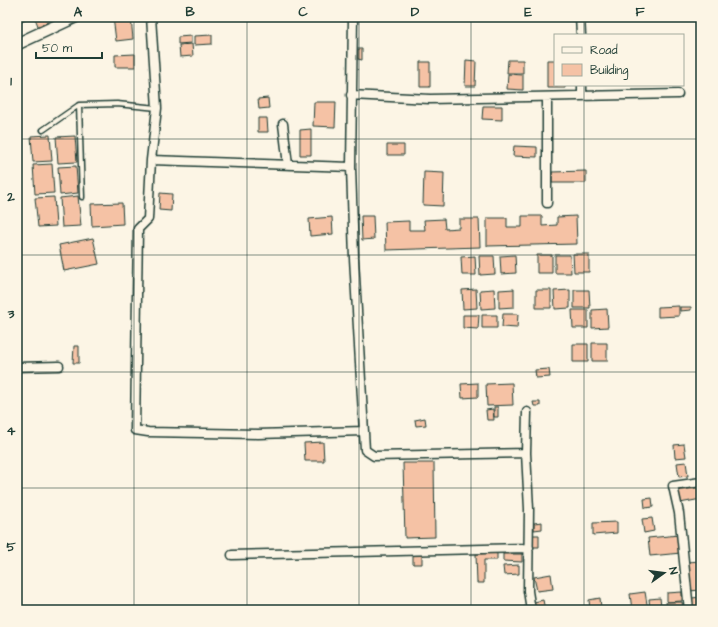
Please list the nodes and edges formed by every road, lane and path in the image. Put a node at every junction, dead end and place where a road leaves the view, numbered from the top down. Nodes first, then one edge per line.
1 (75, 17) edge
2 (151, 17) edge
3 (353, 17) edge
4 (580, 17) edge
5 (580, 34) edge
6 (17, 44) edge
7 (582, 86) edge
8 (678, 94) dead end
9 (351, 95) junction
10 (582, 96) junction
11 (547, 98) junction
12 (79, 105) junction
13 (157, 108) junction
14 (283, 124) dead end
15 (43, 130) dead end
16 (151, 160) junction
17 (288, 165) junction
18 (351, 167) junction
19 (82, 196) dead end
20 (546, 203) dead end
21 (59, 366) dead end
22 (17, 367) edge
23 (527, 412) dead end
24 (364, 431) junction
25 (526, 454) junction
26 (701, 482) edge
27 (529, 548) junction
28 (232, 555) dead end
29 (530, 610) edge
30 (689, 610) edge

1 - 6 street
2 - 13 street
3 - 9 street
4 - 5 street
7 - 10 street
8 - 10 street
9 - 11 street
9 - 18 street
10 - 11 street
11 - 20 street
12 - 13 lane
12 - 15 lane
12 - 19 lane
13 - 16 street
14 - 17 street
16 - 17 street
16 - 24 street
17 - 18 street
18 - 24 street
21 - 22 street
23 - 25 street
24 - 25 street
25 - 27 street
26 - 30 street
27 - 28 street
27 - 29 street

